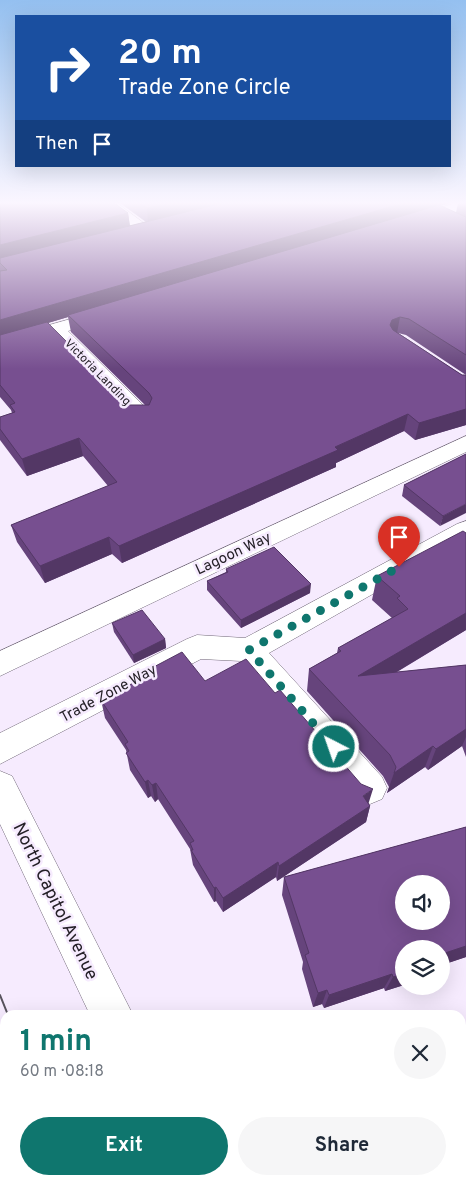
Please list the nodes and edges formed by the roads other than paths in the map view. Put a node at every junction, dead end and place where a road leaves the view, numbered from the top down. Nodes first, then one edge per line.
1 (121, 309) edge
2 (55, 329) junction
3 (0, 345) edge
4 (141, 416) edge
5 (466, 443) edge
6 (466, 530) edge
7 (249, 650) junction
8 (0, 664) edge
9 (0, 749) edge
10 (0, 787) edge
11 (370, 788) edge
12 (110, 1010) edge

1 - 2 street
2 - 3 street
2 - 4 street, Victoria Landing
5 - 8 street, Lagoon Way
6 - 7 street
7 - 9 street, Trade Zone Way
7 - 11 street
10 - 12 street, North Capitol Avenue

